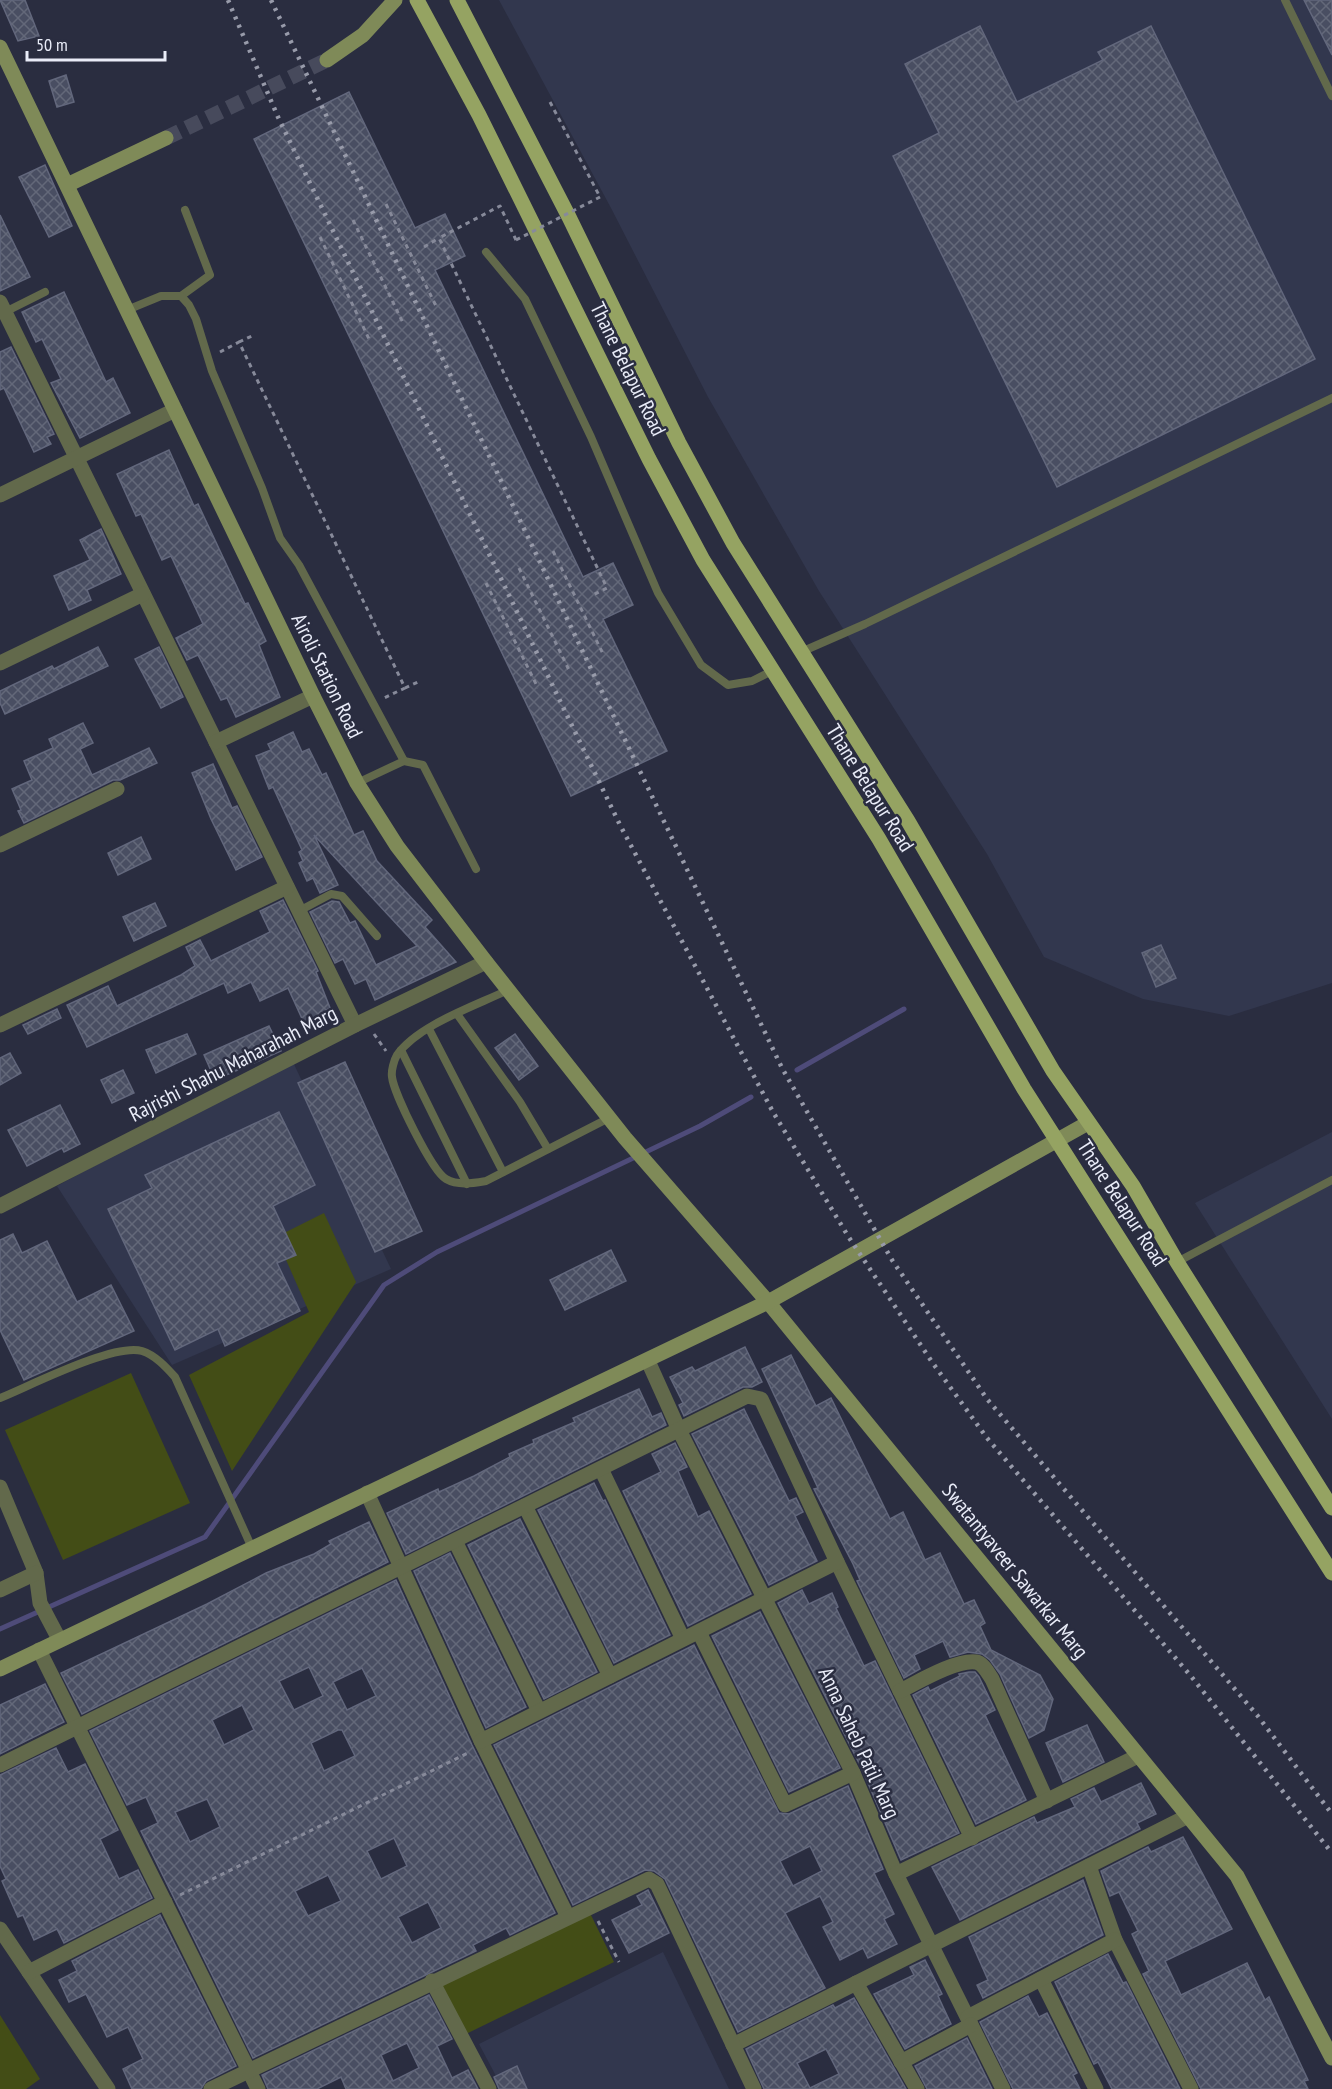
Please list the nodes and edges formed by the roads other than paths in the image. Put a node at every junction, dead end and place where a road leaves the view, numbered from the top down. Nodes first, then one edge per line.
1 (395, 0) edge
2 (417, 0) edge
3 (457, 0) edge
4 (1285, 0) edge
5 (0, 47) edge
6 (327, 60) tunnel mouth
7 (1332, 96) edge
8 (166, 138) tunnel mouth
9 (67, 185) junction
10 (185, 210) dead end
11 (486, 252) dead end
12 (45, 291) dead end
13 (181, 296) junction
14 (2, 307) edge
15 (127, 310) junction
16 (1332, 398) edge
17 (175, 410) junction
18 (76, 458) junction
19 (0, 495) edge
20 (143, 594) junction
21 (801, 652) junction
22 (0, 663) edge
23 (772, 671) junction
24 (313, 696) junction
25 (216, 742) junction
26 (404, 761) junction
27 (357, 783) junction
28 (117, 789) dead end
29 (0, 844) edge
30 (476, 869) dead end
31 (287, 887) junction
32 (299, 911) junction
33 (377, 936) dead end
34 (486, 962) junction
35 (508, 990) junction
36 (457, 1014) junction
37 (360, 1023) junction
38 (0, 1025) edge
39 (429, 1029) junction
40 (401, 1050) junction
41 (609, 1118) junction
42 (1088, 1123) junction
43 (626, 1138) joint
44 (1057, 1140) junction
45 (548, 1149) junction
46 (503, 1173) junction
47 (1332, 1180) edge
48 (467, 1184) junction
49 (0, 1206) edge
50 (1177, 1262) junction
51 (768, 1302) junction
52 (648, 1361) junction
53 (0, 1398) edge
54 (680, 1430) junction
55 (601, 1469) junction
56 (0, 1488) edge
57 (367, 1493) junction
58 (525, 1506) junction
59 (1332, 1508) edge
60 (455, 1541) junction
61 (252, 1548) junction
62 (837, 1562) junction
63 (400, 1568) junction
64 (36, 1573) junction
65 (1332, 1573) edge
66 (0, 1590) edge
67 (765, 1596) junction
68 (699, 1632) junction
69 (58, 1636) junction
70 (683, 1639) junction
71 (39, 1650) junction
72 (0, 1669) edge
73 (610, 1676) junction
74 (900, 1690) junction
75 (539, 1711) junction
76 (78, 1727) junction
77 (482, 1743) junction
78 (1138, 1756) junction
79 (0, 1766) edge
80 (853, 1773) junction
81 (1047, 1801) junction
82 (1188, 1816) junction
83 (972, 1838) junction
84 (1089, 1866) junction
85 (896, 1874) junction
86 (165, 1902) junction
87 (568, 1917) junction
88 (0, 1929) edge
89 (1114, 1940) junction
90 (931, 1945) junction
91 (29, 1972) junction
92 (1041, 1979) junction
93 (432, 1981) junction
94 (856, 1983) junction
95 (970, 2021) junction
96 (733, 2045) junction
97 (1332, 2058) edge
98 (901, 2062) junction
99 (249, 2071) junction
100 (108, 2089) edge
101 (211, 2089) edge
102 (258, 2089) edge
103 (489, 2089) edge
104 (754, 2089) edge
105 (917, 2089) edge
106 (1003, 2089) edge
107 (1096, 2089) edge
108 (1191, 2089) edge

1 - 6 main road
2 - 23 main road, Thane Belapur Road
3 - 21 main road, Thane Belapur Road
4 - 7 lane
5 - 9 main road, Airoli Station Road
8 - 9 main road
9 - 15 main road, Airoli Station Road
10 - 13 lane
11 - 23 lane
12 - 14 lane
13 - 15 lane
13 - 26 lane
14 - 18 street
15 - 17 main road, Airoli Station Road
16 - 21 lane
17 - 18 street
17 - 24 main road, Airoli Station Road
18 - 19 street
18 - 20 street
20 - 22 street
20 - 25 street
21 - 42 main road, Thane Belapur Road
23 - 44 main road, Thane Belapur Road
24 - 25 street
24 - 27 main road, Airoli Station Road
25 - 31 street
26 - 27 lane
26 - 30 lane
27 - 34 main road, Airoli Station Road
28 - 29 street
31 - 32 street
31 - 38 street
32 - 33 lane
32 - 37 street
34 - 35 main road, Airoli Station Road
34 - 37 street, Rajrishi Shahu Maharahah Marg
35 - 36 lane
35 - 41 main road, Airoli Station Road
36 - 39 lane
36 - 45 lane
37 - 49 street, Rajrishi Shahu Maharahah Marg
39 - 40 lane
39 - 46 lane
40 - 48 lane
40 - 48 lane
41 - 43 main road, Airoli Station Road
41 - 45 lane
42 - 44 main road
42 - 50 main road, Thane Belapur Road
43 - 51 main road, Swatantyaveer Sawarkar Marg
44 - 51 main road
44 - 65 main road, Thane Belapur Road
45 - 46 lane
46 - 48 lane
47 - 50 lane
50 - 59 main road, Thane Belapur Road
51 - 52 main road
51 - 78 main road, Swatantyaveer Sawarkar Marg
52 - 54 street, Anna Saheb Patil Marg
52 - 57 main road
53 - 61 lane
54 - 55 street
54 - 62 street
54 - 67 street, Anna Saheb Patil Marg
55 - 58 street
55 - 70 street
56 - 64 street
57 - 61 main road
57 - 63 street
58 - 60 street
58 - 73 street
60 - 63 street
60 - 75 street
61 - 69 main road
62 - 67 street
62 - 74 street
63 - 76 street
63 - 77 street
64 - 66 street
64 - 69 street
67 - 68 street
67 - 80 street, Anna Saheb Patil Marg
68 - 70 street
68 - 80 street
69 - 71 main road
70 - 73 street
71 - 72 main road
71 - 76 street
73 - 75 street
74 - 81 street
74 - 83 street
75 - 77 street
76 - 79 street
76 - 86 street
77 - 87 street
78 - 81 street
78 - 82 main road, Swatantyaveer Sawarkar Marg
80 - 85 street, Anna Saheb Patil Marg
81 - 83 street
82 - 84 street
82 - 97 main road, Swatantyaveer Sawarkar Marg
83 - 85 street
84 - 89 street
84 - 90 street
85 - 90 street, Anna Saheb Patil Marg
86 - 91 street
86 - 99 street
87 - 93 street
87 - 96 street
88 - 91 street
89 - 92 street
89 - 108 street
90 - 94 street
90 - 95 street, Anna Saheb Patil Marg
91 - 100 street
92 - 95 street
92 - 107 street
93 - 99 street
93 - 103 street
94 - 96 street
94 - 98 street
95 - 98 street
95 - 106 street, Anna Saheb Patil Marg
96 - 104 street
98 - 105 street
99 - 101 street
99 - 102 street

